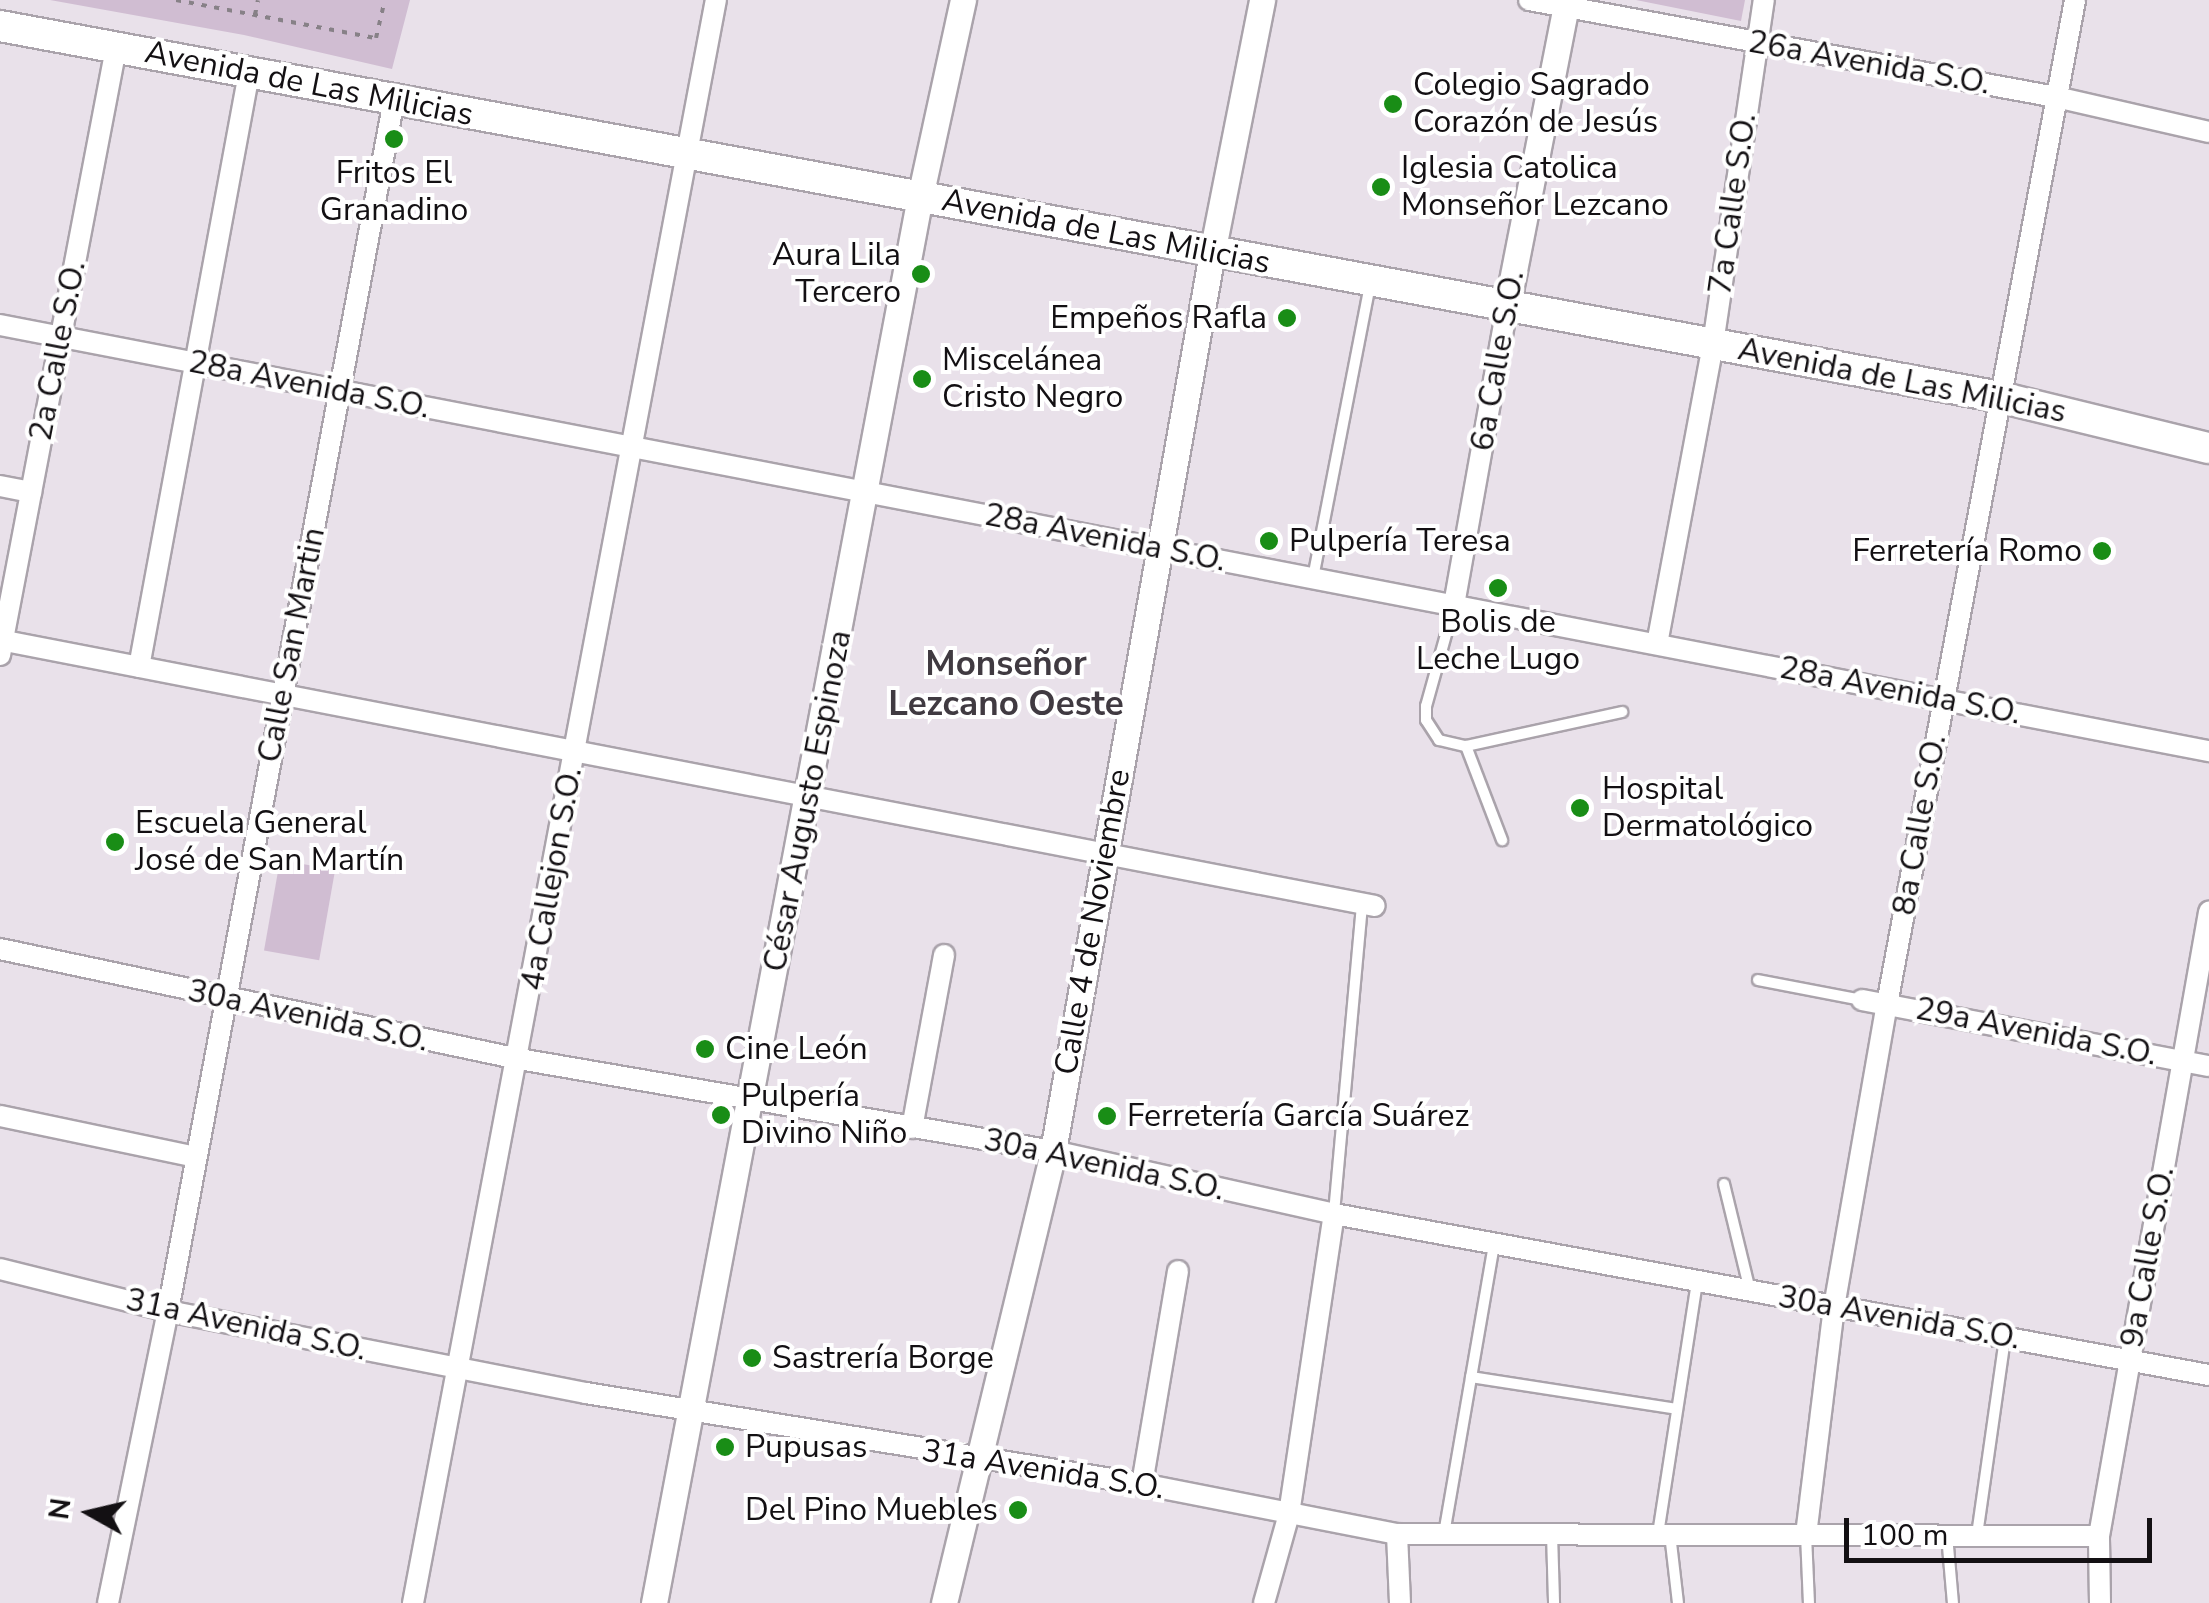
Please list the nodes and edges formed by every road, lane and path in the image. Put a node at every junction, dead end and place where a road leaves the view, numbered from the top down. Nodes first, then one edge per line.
1 (176, 0) edge
2 (258, 0) edge
3 (385, 0) edge
4 (716, 0) edge
5 (963, 0) edge
6 (1262, 0) edge
7 (1529, 0) edge
8 (1764, 0) edge
9 (2076, 0) edge
10 (1566, 3) edge
11 (254, 15) junction
12 (0, 26) edge
13 (1757, 42) junction
14 (116, 48) junction
15 (250, 73) junction
16 (2056, 97) junction
17 (394, 100) junction
18 (2209, 132) edge
19 (686, 155) junction
20 (920, 198) junction
21 (1212, 252) junction
22 (1371, 282) junction
23 (1507, 306) junction
24 (0, 325) edge
25 (60, 336) junction
26 (1713, 344) junction
27 (197, 363) junction
28 (340, 390) junction
29 (1999, 397) junction
30 (632, 447) junction
31 (2209, 448) edge
32 (0, 486) edge
33 (31, 492) junction
34 (865, 492) junction
35 (1160, 548) junction
36 (1313, 578) junction
37 (1454, 605) junction
38 (1657, 644) junction
39 (1, 645) edge
40 (139, 667) junction
41 (283, 695) junction
42 (1943, 699) junction
43 (1622, 712) dead end
44 (1466, 746) junction
45 (2209, 750) edge
46 (576, 751) junction
47 (808, 796) junction
48 (1502, 840) dead end
49 (1105, 854) junction
50 (1369, 904) joint
51 (2209, 912) edge
52 (0, 950) edge
53 (944, 955) dead end
54 (1758, 980) dead end
55 (226, 999) junction
56 (1862, 1000) joint
57 (1887, 1004) junction
58 (519, 1060) junction
59 (2182, 1060) junction
60 (2209, 1066) edge
61 (752, 1101) junction
62 (0, 1116) edge
63 (912, 1128) junction
64 (1053, 1151) junction
65 (196, 1158) junction
66 (1724, 1184) dead end
67 (1334, 1214) junction
68 (1494, 1244) junction
69 (0, 1269) edge
70 (1178, 1271) dead end
71 (1696, 1282) junction
72 (1750, 1292) junction
73 (1834, 1307) junction
74 (168, 1311) junction
75 (2006, 1337) junction
76 (2130, 1358) junction
77 (459, 1368) junction
78 (2209, 1375) edge
79 (1471, 1377) junction
80 (1677, 1409) junction
81 (693, 1410) junction
82 (978, 1460) junction
83 (1142, 1484) junction
84 (1289, 1514) junction
85 (1396, 1534) junction
86 (1444, 1534) junction
87 (1552, 1534) junction
88 (1664, 1534) junction
89 (1806, 1535) junction
90 (1947, 1535) junction
91 (1977, 1536) junction
92 (2099, 1536) junction
93 (949, 1602) edge
94 (108, 1603) edge
95 (413, 1603) edge
96 (654, 1603) edge
97 (1264, 1603) edge
98 (1400, 1603) edge
99 (1554, 1603) edge
100 (1678, 1603) edge
101 (1809, 1603) edge
102 (1953, 1603) edge
103 (2100, 1603) edge

1 - 11 path
2 - 11 path
3 - 11 path
4 - 19 street, 4a Callejon S.O.
5 - 20 street, César Augusto Espinoza
6 - 21 street, Calle 4 de Noviembre
7 - 10 street, 26a Avenida S.O.
8 - 13 street, 7a Calle S.O.
9 - 16 street, 8a Calle S.O.
10 - 13 street, 26a Avenida S.O.
10 - 23 street, 6a Calle S.O.
12 - 14 main road, Avenida de Las Milicias
13 - 16 street, 26a Avenida S.O.
13 - 26 street, 7a Calle S.O.
14 - 15 main road, Avenida de Las Milicias
14 - 25 street, 2a Calle S.O.
15 - 17 main road, Avenida de Las Milicias
15 - 27 street
16 - 18 street, 26a Avenida S.O.
16 - 29 street, 8a Calle S.O.
17 - 19 main road, Avenida de Las Milicias
17 - 28 street, Calle San Martin
19 - 20 main road, Avenida de Las Milicias
19 - 30 street, 4a Callejon S.O.
20 - 21 main road, Avenida de Las Milicias
20 - 34 street, César Augusto Espinoza
21 - 22 main road, Avenida de Las Milicias
21 - 35 street, Calle 4 de Noviembre
22 - 23 main road, Avenida de Las Milicias
22 - 36 lane
23 - 26 main road, Avenida de Las Milicias
23 - 37 street, 6a Calle S.O.
24 - 25 street, 28a Avenida S.O.
25 - 27 street, 28a Avenida S.O.
25 - 33 street, 2a Calle S.O.
26 - 29 main road, Avenida de Las Milicias
26 - 38 street, 7a Calle S.O.
27 - 28 street, 28a Avenida S.O.
27 - 40 street
28 - 30 street, 28a Avenida S.O.
28 - 41 street, Calle San Martin
29 - 31 main road, Avenida de Las Milicias
29 - 42 street, 8a Calle S.O.
30 - 34 street, 28a Avenida S.O.
30 - 46 street, 4a Callejon S.O.
32 - 33 street
33 - 39 street, 2a Calle S.O.
34 - 35 street, 28a Avenida S.O.
34 - 47 street, César Augusto Espinoza
35 - 36 street, 28a Avenida S.O.
35 - 49 street, Calle 4 de Noviembre
36 - 37 street, 28a Avenida S.O.
37 - 38 street, 28a Avenida S.O.
37 - 44 lane
38 - 42 street, 28a Avenida S.O.
39 - 40 street
40 - 41 street
41 - 46 street
41 - 55 street, Calle San Martin
42 - 45 street, 28a Avenida S.O.
42 - 57 street, 8a Calle S.O.
43 - 44 lane
44 - 48 lane
46 - 47 street
46 - 58 street, 4a Callejon S.O.
47 - 49 street
47 - 61 street, César Augusto Espinoza
49 - 50 street
49 - 64 street, Calle 4 de Noviembre
50 - 67 lane
51 - 59 street, 9a Calle S.O.
52 - 55 street, 30a Avenida S.O.
53 - 63 street
54 - 56 lane
55 - 58 street, 30a Avenida S.O.
55 - 65 street, Calle San Martin
56 - 57 street, 29a Avenida S.O.
57 - 59 street, 29a Avenida S.O.
57 - 73 street, 8a Calle S.O.
58 - 61 street, 30a Avenida S.O.
58 - 77 street, 4a Callejon S.O.
59 - 60 street, 29a Avenida S.O.
59 - 76 street, 9a Calle S.O.
61 - 63 street, 30a Avenida S.O.
61 - 81 street, César Augusto Espinoza
62 - 65 street
63 - 64 street, 30a Avenida S.O.
64 - 67 street, 30a Avenida S.O.
64 - 82 street, Calle 4 de Noviembre
65 - 74 street, Calle San Martin
66 - 72 lane
67 - 68 street, 30a Avenida S.O.
67 - 84 street
68 - 71 street, 30a Avenida S.O.
68 - 79 lane
69 - 74 street, 31a Avenida S.O.
70 - 83 street
71 - 72 street, 30a Avenida S.O.
71 - 80 lane
72 - 73 street, 30a Avenida S.O.
73 - 75 street, 30a Avenida S.O.
73 - 89 street, 8a Calle S.O.
74 - 77 street, 31a Avenida S.O.
74 - 94 street, Calle San Martin
75 - 76 street, 30a Avenida S.O.
75 - 91 lane
76 - 78 street, 30a Avenida S.O.
76 - 92 street, 9a Calle S.O.
77 - 81 street, 31a Avenida S.O.
77 - 95 street, 4a Callejon S.O.
79 - 80 lane
79 - 86 lane
80 - 88 lane
81 - 82 street, 31a Avenida S.O.
81 - 96 street, César Augusto Espinoza
82 - 83 street, 31a Avenida S.O.
82 - 93 street, Calle 4 de Noviembre
83 - 84 street, 31a Avenida S.O.
84 - 85 street, 31a Avenida S.O.
84 - 97 street
85 - 86 street, 31a Avenida S.O.
85 - 98 street
86 - 87 street, 31a Avenida S.O.
87 - 88 street, 31a Avenida S.O.
87 - 99 lane
88 - 89 street, 31a Avenida S.O.
88 - 100 lane
89 - 90 street, 31a Avenida S.O.
89 - 101 lane
90 - 91 street, 31a Avenida S.O.
90 - 102 lane
91 - 92 street, 31a Avenida S.O.
92 - 103 street, 9a Calle S.O.

